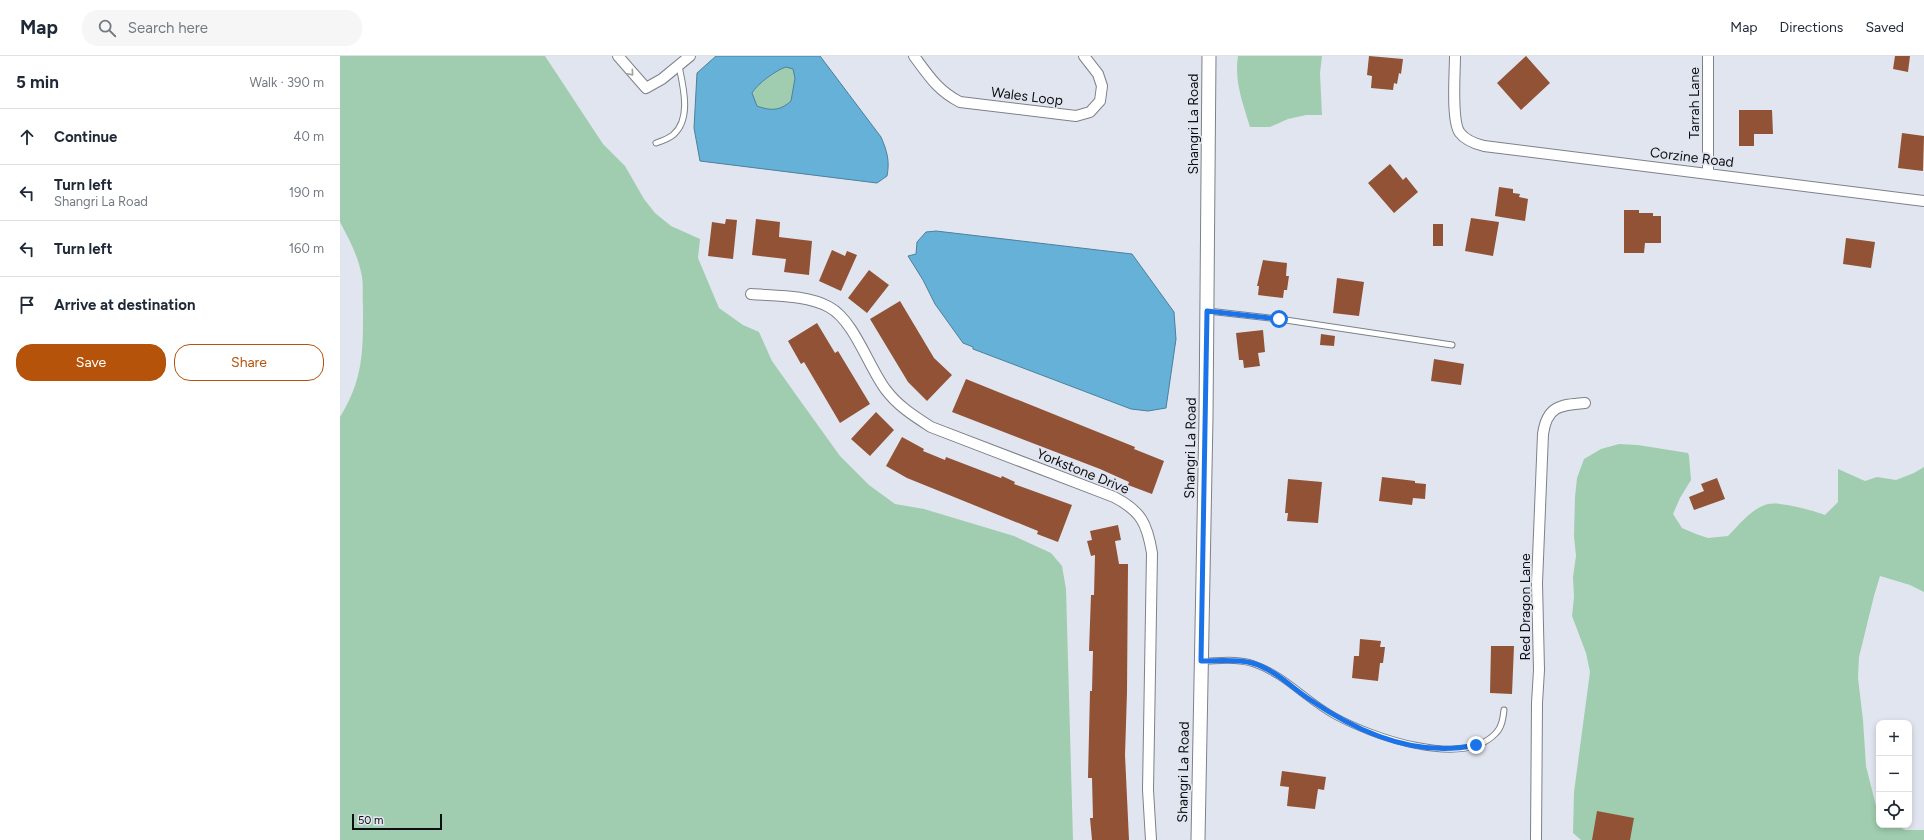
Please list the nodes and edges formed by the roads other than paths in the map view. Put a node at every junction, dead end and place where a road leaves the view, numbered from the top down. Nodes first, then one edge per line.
1 (618, 56) edge
2 (690, 56) edge
3 (914, 56) edge
4 (1084, 56) edge
5 (1209, 56) edge
6 (1455, 56) edge
7 (1708, 56) edge
8 (679, 66) junction
9 (656, 143) dead end
10 (1708, 174) junction
11 (1924, 201) edge
12 (751, 294) dead end
13 (1207, 311) junction
14 (1452, 345) dead end
15 (1585, 403) dead end
16 (1201, 661) junction
17 (1504, 710) dead end
18 (1151, 840) edge
19 (1198, 840) edge
20 (1536, 840) edge

1 -> 8 street
2 - 8 street
3 - 4 street, Wales Loop
5 - 13 street, Shangri La Road
6 - 10 street, Corzine Road
7 - 10 street, Tarrah Lane
8 - 9 lane
10 - 11 street, Corzine Road
12 - 18 street, Yorkstone Drive
13 - 14 lane
13 - 16 street, Shangri La Road
15 - 20 street, Red Dragon Lane
16 - 17 lane
16 - 19 street, Shangri La Road

